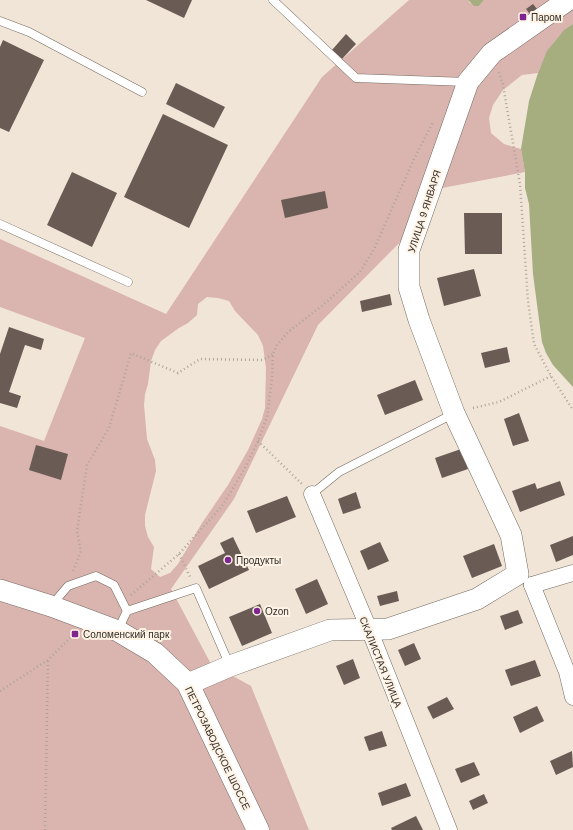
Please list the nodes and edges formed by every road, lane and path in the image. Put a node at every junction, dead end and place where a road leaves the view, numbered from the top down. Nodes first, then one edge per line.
1 (273, 0) edge
2 (568, 0) edge
3 (0, 21) edge
4 (492, 53) junction
5 (468, 82) junction
6 (142, 92) dead end
7 (403, 184) dead end
8 (0, 224) edge
9 (128, 282) dead end
10 (273, 354) junction
11 (551, 376) junction
12 (573, 410) edge
13 (454, 413) junction
14 (258, 441) junction
15 (312, 494) junction
16 (179, 554) junction
17 (573, 573) edge
18 (525, 580) junction
19 (68, 586) junction
20 (196, 588) junction
21 (0, 590) edge
22 (123, 602) junction
23 (51, 606) junction
24 (127, 611) junction
25 (87, 620) junction
26 (368, 630) junction
27 (118, 632) junction
28 (48, 660) junction
29 (230, 666) junction
30 (188, 684) junction
31 (0, 692) edge
32 (573, 697) edge
33 (45, 830) edge
34 (258, 830) edge
35 (449, 830) edge

1 - 5 lane
2 - 4 street, УЛИЦА 9 ЯНВАРЯ
3 - 6 lane
4 - 5 street, УЛИЦА 9 ЯНВАРЯ
4 - 11 path
5 - 13 street, УЛИЦА 9 ЯНВАРЯ
7 - 10 path
8 - 9 lane
10 - 14 path
10 - 19 path
11 - 12 path
11 - 13 path
13 - 15 lane
13 - 18 street, УЛИЦА 9 ЯНВАРЯ
14 - 15 path
14 - 16 path
15 - 26 street, СКАЛИСТАЯ УЛИЦА
16 - 20 path
16 - 22 path
17 - 18 street
18 - 26 street
18 - 32 street, УЛИЦА 9 ЯНВАРЯ
19 - 22 lane
19 - 23 lane
20 - 24 lane
20 - 29 lane
21 - 23 street, ПЕТРОЗАВОДСКОЕ ШОССЕ
22 - 24 lane
23 - 25 street, ПЕТРОЗАВОДСКОЕ ШОССЕ
24 - 27 lane
25 - 27 street, ПЕТРОЗАВОДСКОЕ ШОССЕ
25 - 28 path
26 - 29 street
26 - 35 street, СКАЛИСТАЯ УЛИЦА
27 - 30 street, ПЕТРОЗАВОДСКОЕ ШОССЕ
28 - 31 path
28 - 33 path
29 - 30 street
30 - 34 main road, ПЕТРОЗАВОДСКОЕ ШОССЕ

